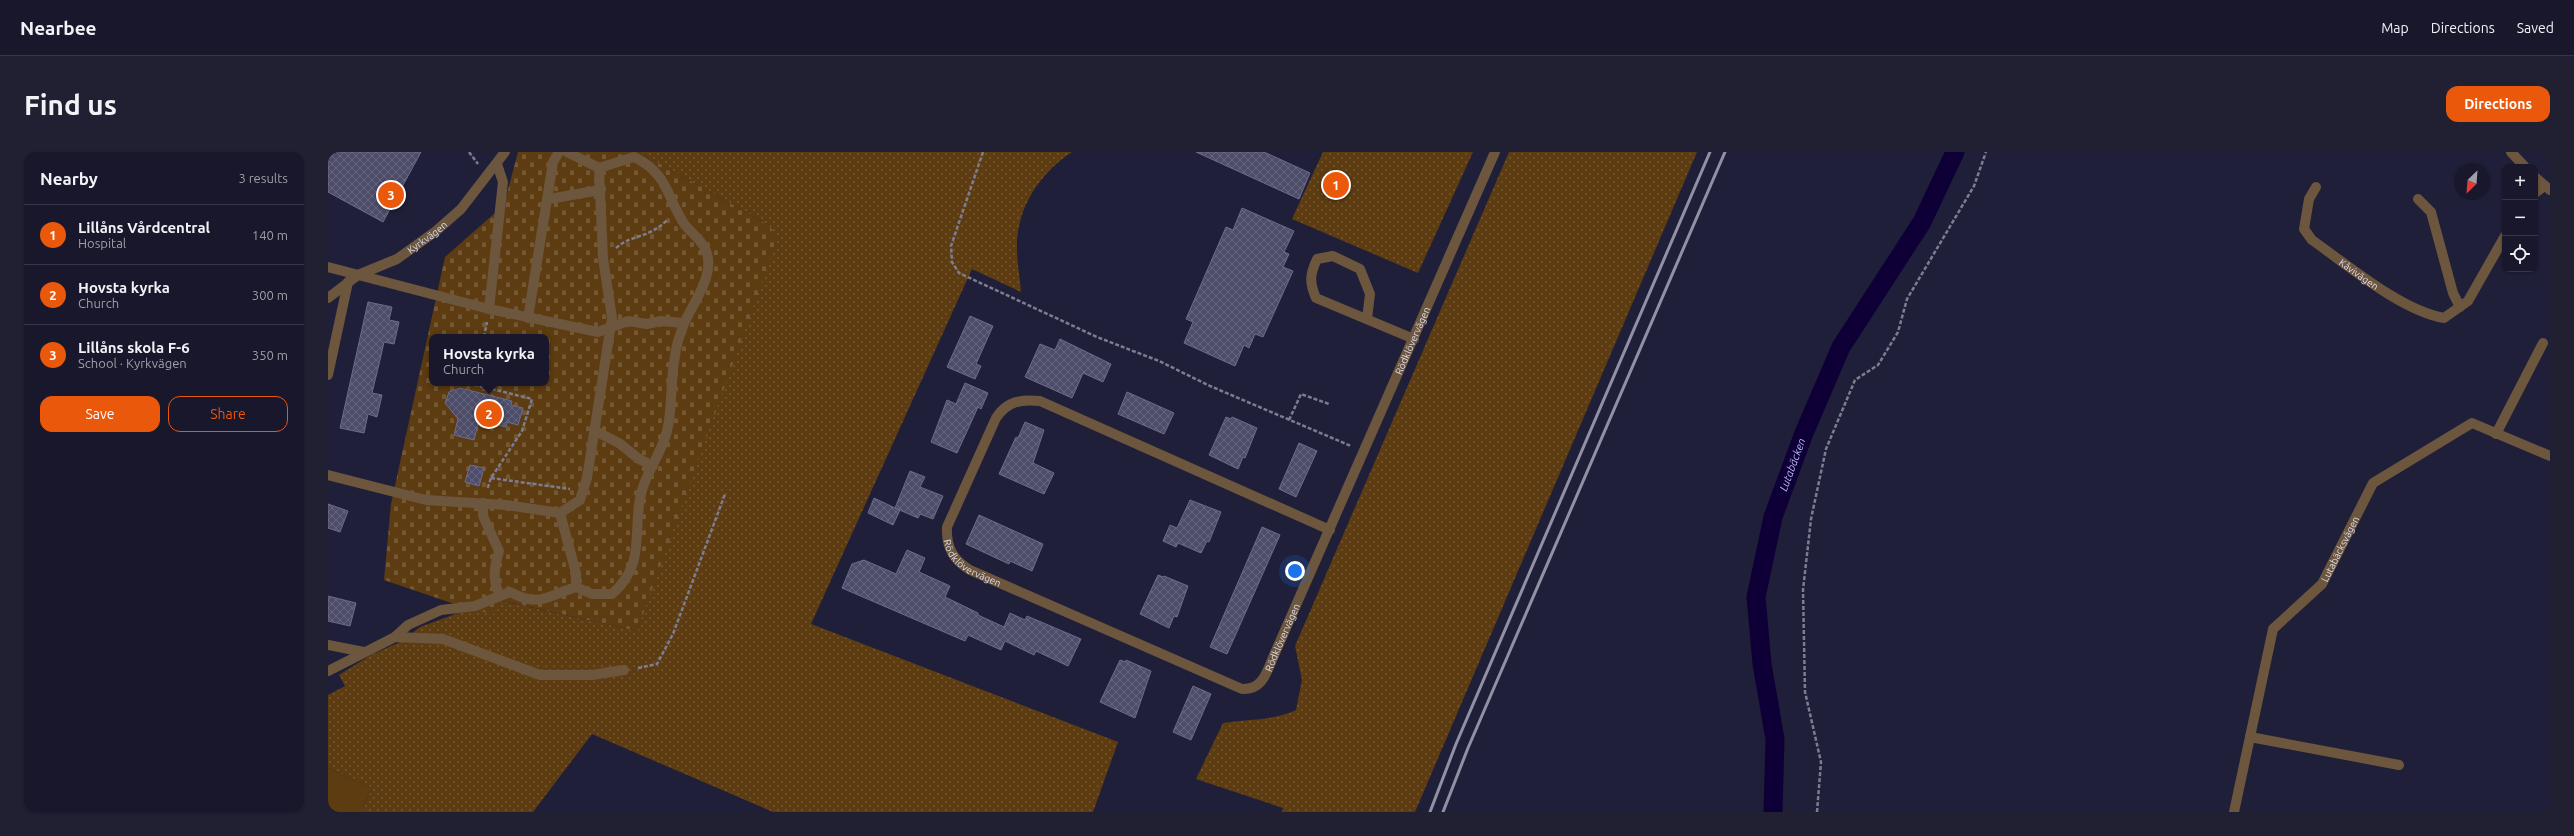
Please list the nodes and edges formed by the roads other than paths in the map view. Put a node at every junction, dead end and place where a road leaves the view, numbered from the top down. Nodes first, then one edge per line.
1 (505, 152) edge
2 (559, 152) edge
3 (567, 152) edge
4 (1495, 152) edge
5 (2512, 152) edge
6 (497, 164) junction
7 (2522, 164) edge
8 (599, 168) junction
9 (2538, 180) edge
10 (2316, 187) dead end
11 (2547, 188) edge
12 (600, 190) junction
13 (549, 199) junction
14 (2418, 199) dead end
15 (2502, 242) edge
16 (328, 267) edge
17 (358, 275) junction
18 (348, 282) junction
19 (328, 298) edge
20 (2460, 307) junction
21 (489, 309) junction
22 (528, 318) junction
23 (1367, 320) junction
24 (684, 323) junction
25 (611, 327) junction
26 (1414, 339) junction
27 (2543, 343) dead end
28 (328, 375) edge
29 (595, 431) junction
30 (2496, 434) junction
31 (2550, 456) edge
32 (653, 466) junction
33 (328, 475) edge
34 (483, 503) junction
35 (560, 513) junction
36 (1330, 530) junction
37 (576, 588) junction
38 (500, 596) junction
39 (395, 637) junction
40 (328, 645) edge
41 (364, 652) junction
42 (624, 670) road end
43 (328, 671) edge
44 (2250, 737) junction
45 (2399, 765) dead end
46 (2234, 812) edge

1 - 6 street, Kyrkvägen
2 - 13 street
3 - 8 street
4 - 26 street, Rödklövervägen
5 - 7 street
6 - 17 street, Kyrkvägen
6 - 21 street
8 - 12 street
8 - 24 street
9 - 11 street
10 - 20 street, Kåvivägen
12 - 13 street
12 - 25 street
13 - 22 street
14 - 20 street
15 - 20 street, Kåvivägen
16 - 17 street
17 - 18 street, Kyrkvägen
17 - 21 street
18 - 19 street, Kyrkvägen
18 - 28 street
21 - 22 street
22 - 25 street
23 - 23 street
23 - 26 street
24 - 25 street
24 - 32 street
25 - 29 street
26 - 36 street, Rödklövervägen
27 - 30 street
29 - 32 street
29 - 35 street
30 - 31 street, Lutabäcksvägen
30 - 44 street, Lutabäcksvägen
32 - 37 street
33 - 34 street
34 - 35 street
34 - 38 street
35 - 37 street
36 - 36 street, Rödklövervägen
37 - 38 street
38 - 39 street
39 - 41 street
39 - 42 street
40 - 41 street
41 - 43 street
44 - 45 street
44 - 46 street, Lutabäcksvägen

